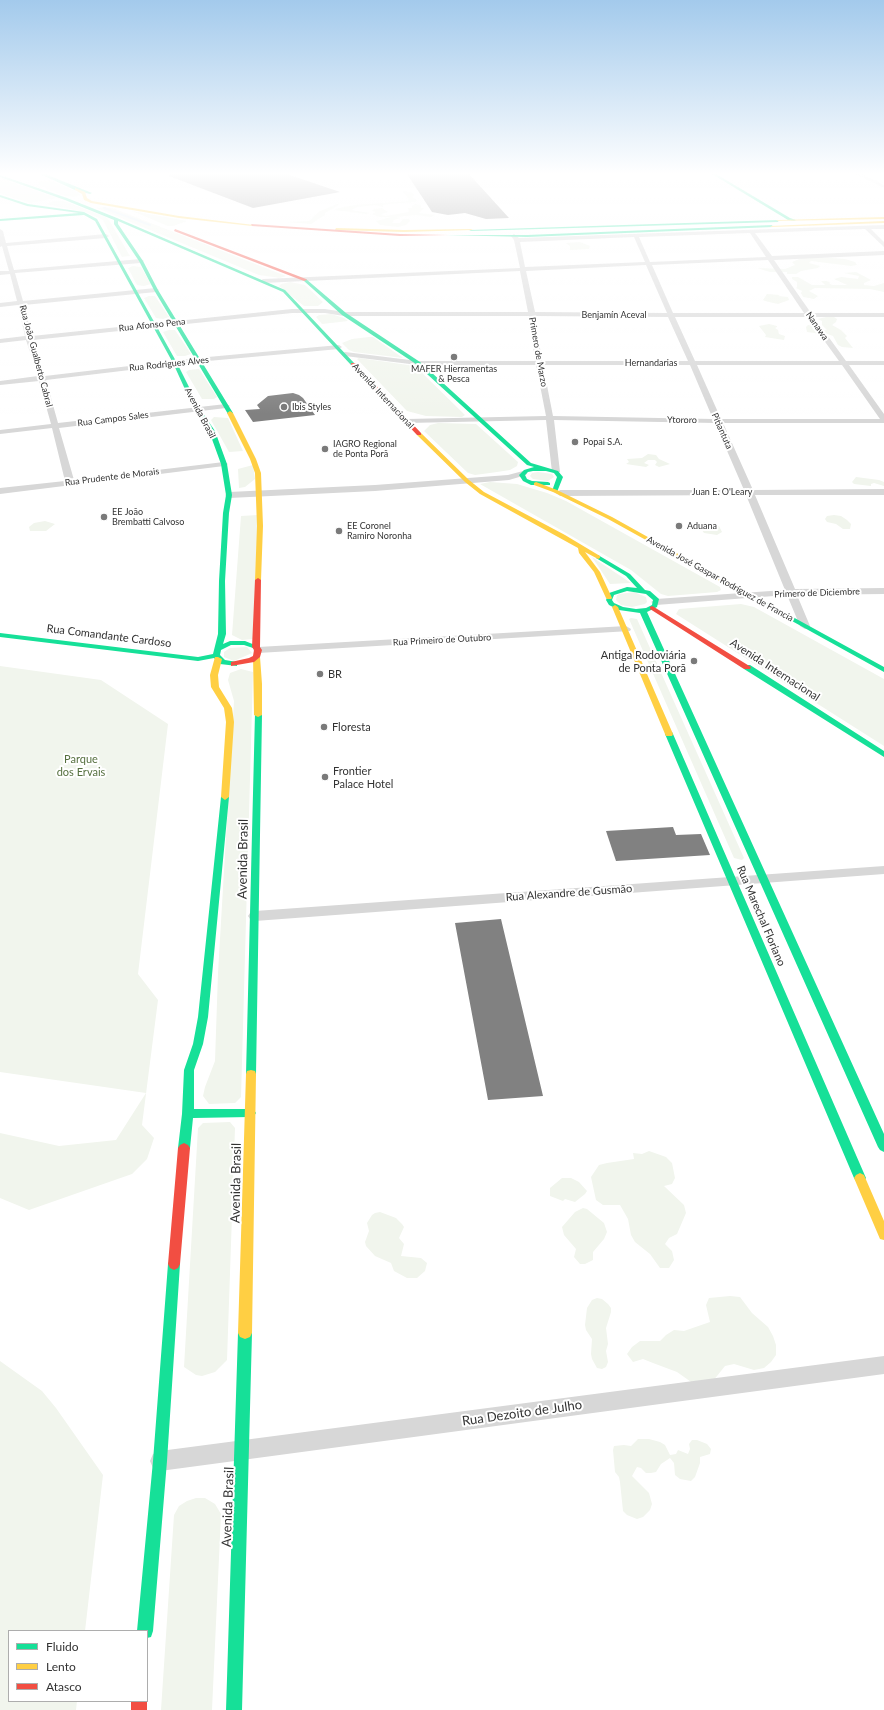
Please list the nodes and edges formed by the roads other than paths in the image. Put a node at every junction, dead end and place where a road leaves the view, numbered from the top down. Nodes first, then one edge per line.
1 (5, 254) edge
2 (115, 254) edge
3 (137, 254) edge
4 (197, 254) edge
5 (238, 254) edge
6 (520, 254) edge
7 (645, 254) edge
8 (767, 254) edge
9 (866, 254) edge
10 (770, 258) junction
11 (141, 260) junction
12 (119, 263) junction
13 (649, 263) junction
14 (523, 269) junction
15 (11, 272) junction
16 (0, 273) edge
17 (304, 279) junction
18 (263, 281) junction
19 (156, 290) junction
20 (137, 292) junction
21 (21, 303) junction
22 (0, 305) edge
23 (332, 305) junction
24 (303, 311) junction
25 (319, 311) junction
26 (344, 314) junction
27 (532, 315) junction
28 (672, 315) junction
29 (809, 315) junction
30 (884, 315) edge
31 (176, 323) junction
32 (155, 325) junction
33 (29, 338) junction
34 (0, 341) edge
35 (342, 351) junction
36 (198, 360) junction
37 (539, 362) junction
38 (175, 363) junction
39 (418, 363) junction
40 (693, 363) junction
41 (843, 363) junction
42 (884, 363) edge
43 (42, 378) junction
44 (0, 383) edge
45 (226, 406) junction
46 (197, 409) junction
47 (550, 418) junction
48 (480, 419) junction
49 (884, 420) edge
50 (407, 421) junction
51 (718, 421) junction
52 (54, 426) junction
53 (0, 432) edge
54 (224, 464) junction
55 (526, 469) junction
56 (557, 472) junction
57 (509, 477) junction
58 (467, 481) junction
59 (70, 482) junction
60 (532, 483) junction
61 (0, 491) edge
62 (558, 492) junction
63 (749, 492) junction
64 (884, 492) edge
65 (259, 494) junction
66 (229, 495) junction
67 (581, 548) junction
68 (642, 590) junction
69 (884, 591) edge
70 (791, 592) junction
71 (750, 596) junction
72 (609, 598) junction
73 (615, 607) junction
74 (650, 607) junction
75 (805, 626) junction
76 (626, 629) junction
77 (0, 635) edge
78 (256, 651) junction
79 (217, 655) junction
80 (884, 670) edge
81 (884, 755) edge
82 (884, 870) edge
83 (763, 879) junction
84 (733, 881) junction
85 (255, 916) junction
86 (250, 1113) junction
87 (188, 1114) junction
88 (884, 1147) edge
89 (884, 1235) edge
90 (884, 1365) edge
91 (243, 1450) junction
92 (160, 1461) junction
93 (145, 1630) edge
94 (234, 1710) edge

1 - 15 street, Rua João Gualberto Cabral
2 - 12 main road, Avenida Brasil
3 - 11 main road, Avenida Brasil
4 - 18 main road, Avenida Internacional
5 - 17 main road
6 - 14 street, Primero de Marzo
7 - 13 street, Pitiantuta
8 - 10 street, Nanawa
9 - 10 street
10 - 13 street
10 - 29 street, Nanawa
11 - 12 street
11 - 19 main road, Avenida Brasil
12 - 15 street
12 - 20 main road, Avenida Brasil
13 - 14 street
13 - 28 street, Pitiantuta
14 - 17 street
14 - 27 street, Primero de Marzo
15 - 16 street
15 - 21 street, Rua João Gualberto Cabral
17 - 18 street
17 - 23 main road
18 - 24 main road, Avenida Internacional
19 - 20 street
19 - 31 main road, Avenida Brasil
20 - 21 street
20 - 32 main road, Avenida Brasil
21 - 22 street
21 - 33 street, Rua João Gualberto Cabral
23 - 25 street
23 - 26 main road
24 - 25 street, Rua Afonso Pena
24 - 31 street, Rua Afonso Pena
24 - 35 main road, Avenida Internacional
25 - 26 street, Benjamín Aceval
26 - 27 street, Benjamín Aceval
26 - 39 main road
27 - 28 street, Benjamín Aceval
27 - 37 street, Primero de Marzo
28 - 29 street, Benjamín Aceval
28 - 40 street, Pitiantuta
29 - 30 street, Benjamín Aceval
29 - 41 street, Nanawa
31 - 32 street, Rua Afonso Pena
31 - 36 main road, Avenida Brasil
32 - 33 street, Rua Afonso Pena
32 - 38 main road, Avenida Brasil
33 - 34 street, Rua Afonso Pena
33 - 43 street, Rua João Gualberto Cabral
35 - 36 street, Rua Rodrigues Alves
35 - 39 street, Rua Rodrigues Alves
35 - 50 main road, Avenida Internacional
36 - 38 street, Rua Rodrigues Alves
36 - 45 main road, Avenida Brasil
37 - 39 street, Hernandarias
37 - 40 street, Hernandarias
37 - 47 street, Primero de Marzo
38 - 43 street, Rua Rodrigues Alves
38 - 46 main road, Avenida Brasil
39 - 48 main road
40 - 41 street, Hernandarias
40 - 51 street, Pitiantuta
41 - 42 street, Hernandarias
41 - 49 street, Nanawa
43 - 44 street, Rua Rodrigues Alves
43 - 52 street, Rua João Gualberto Cabral
45 - 46 street, Rua Campos Sales
45 - 65 main road, Avenida Brasil
46 - 52 street, Rua Campos Sales
46 - 54 main road, Avenida Brasil
47 - 48 street, Ytororo
47 - 51 street, Ytororo
47 - 56 street, Primero de Marzo
48 - 50 street, Ytororo
48 - 55 main road
49 - 51 street, Ytororo
50 - 58 main road, Avenida Internacional
51 - 63 street, Pitiantuta
52 - 53 street, Rua Campos Sales
52 - 59 street, Rua João Gualberto Cabral
54 - 59 street, Rua Prudente de Morais
54 - 66 main road, Avenida Brasil
55 - 56 main road
55 - 57 street
55 - 60 main road
56 - 60 main road
56 - 62 main road
57 - 58 street
57 - 60 street
58 - 65 street
58 - 67 main road, Avenida Internacional
59 - 61 street, Rua Prudente de Morais
60 - 62 main road, Avenida José Gaspar Rodríguez de Francia
62 - 63 street, Juan E. O'Leary
62 - 71 main road, Avenida José Gaspar Rodríguez de Francia
63 - 64 street, Juan E. O'Leary
63 - 70 street, Pitiantuta
65 - 66 street
65 - 78 main road, Avenida Brasil
66 - 79 main road, Avenida Brasil
67 - 68 main road, Avenida Internacional
67 - 72 main road
68 - 72 main road
68 - 74 main road, Avenida Internacional
69 - 70 street, Primero de Diciembre
70 - 71 street, Primero de Diciembre
70 - 75 street, Pitiantuta
71 - 74 street, Primero de Diciembre
71 - 75 main road, Avenida José Gaspar Rodríguez de Francia
72 - 73 main road, Rua Marechal Floriano
73 - 74 main road
73 - 76 main road, Rua Marechal Floriano
74 - 81 main road, Avenida Internacional
74 - 83 main road, Rua Marechal Floriano
75 - 80 main road, Avenida José Gaspar Rodríguez de Francia
76 - 78 street, Rua Primeiro de Outubro
76 - 84 main road, Rua Marechal Floriano
77 - 79 main road, Rua Comandante Cardoso
78 - 79 main road
78 - 79 main road
78 - 85 main road, Avenida Brasil
79 - 87 main road, Avenida Brasil
82 - 83 street, Rua Alexandre de Gusmão
83 - 84 street, Rua Alexandre de Gusmão
83 - 88 main road, Rua Marechal Floriano
84 - 85 street, Rua Alexandre de Gusmão
84 - 89 main road, Rua Marechal Floriano
85 - 86 main road, Avenida Brasil
86 - 87 main road
86 - 91 main road, Avenida Brasil
87 - 92 main road, Avenida Brasil
90 - 91 street, Rua Dezoito de Julho
91 - 92 street, Rua Dezoito de Julho
91 - 94 main road, Avenida Brasil
92 - 93 main road, Avenida Brasil

